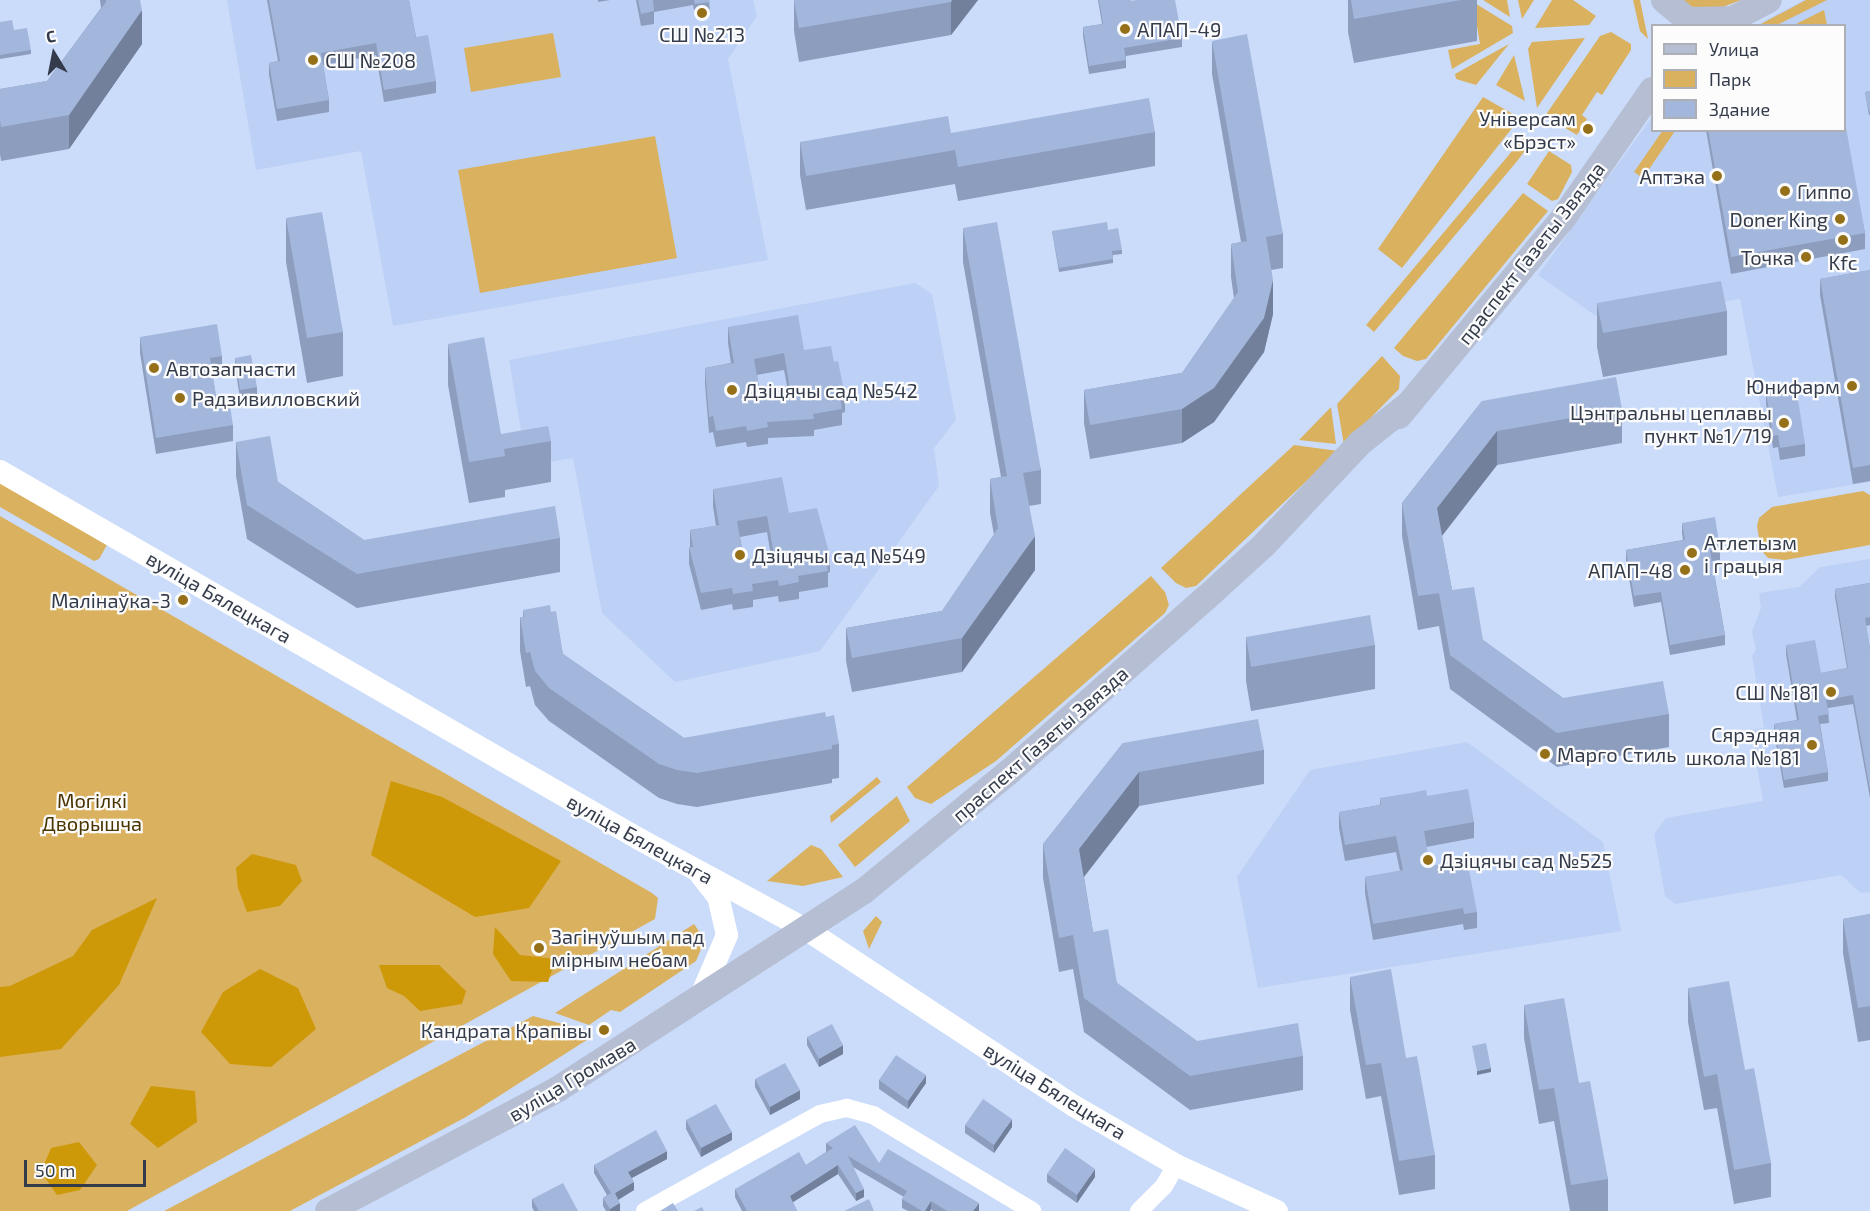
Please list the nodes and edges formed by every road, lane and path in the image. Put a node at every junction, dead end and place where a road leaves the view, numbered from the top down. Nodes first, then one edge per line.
1 (1656, 0) edge
2 (1664, 0) edge
3 (1769, 0) edge
4 (1723, 22) edge
5 (1659, 24) edge
6 (1650, 87) edge
7 (0, 471) edge
8 (698, 872) junction
9 (807, 930) junction
10 (699, 1000) junction
11 (1176, 1165) junction
12 (328, 1211) edge
13 (645, 1211) edge
14 (1032, 1211) edge
15 (1139, 1211) edge
16 (1277, 1211) edge

1 - 5 main road
2 - 4 main road
3 - 4 main road
6 - 9 main road, праспект Газеты Звязда
7 - 8 street, вуліца Бялецкага
8 - 9 street, вуліца Бялецкага
8 - 10 street
9 - 10 main road, вуліца Громава
9 - 11 street, вуліца Бялецкага
10 - 12 main road, вуліца Громава
11 - 15 street
11 - 16 street, вуліца Бялецкага
13 - 14 street

